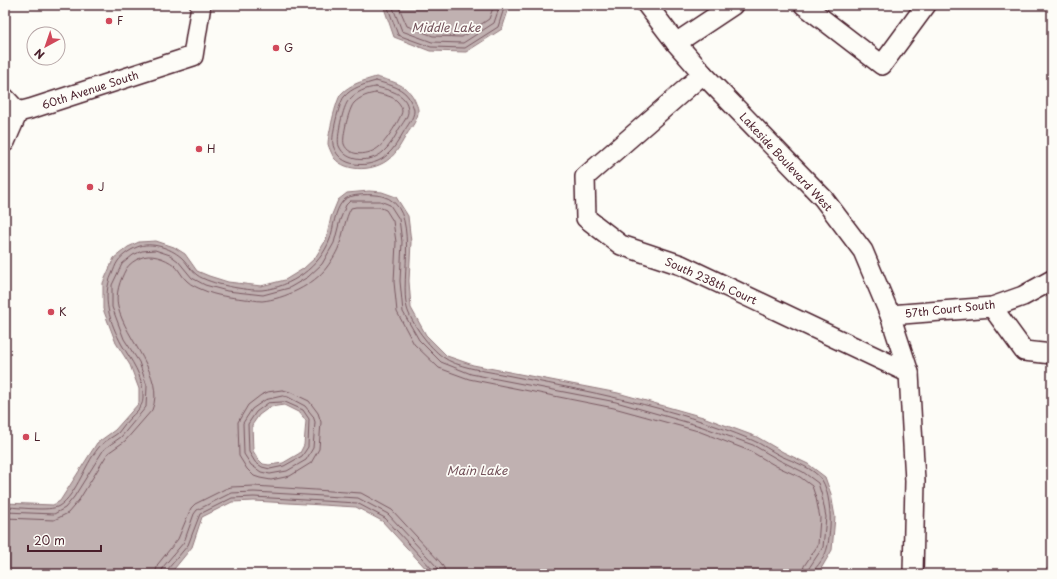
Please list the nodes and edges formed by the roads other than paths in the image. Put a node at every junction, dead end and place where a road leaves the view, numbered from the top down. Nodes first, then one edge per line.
1 (201, 5) edge
2 (647, 5) edge
3 (733, 5) edge
4 (804, 5) edge
5 (926, 5) edge
6 (676, 43) junction
7 (703, 74) junction
8 (5, 98) edge
9 (18, 112) junction
10 (5, 142) edge
11 (1052, 280) edge
12 (992, 307) junction
13 (890, 315) junction
14 (1052, 354) edge
15 (909, 374) junction
16 (913, 574) edge

1 - 9 street, 60th Avenue South
2 - 6 street, Lakeside Boulevard West
3 - 6 street
4 - 5 street
6 - 7 street, Lakeside Boulevard West
7 - 13 street, Lakeside Boulevard West
7 - 15 street, South 238th Court
8 - 9 street
9 - 10 street
11 - 12 street, 57th Court South
12 - 13 street, 57th Court South
12 - 14 street
13 - 15 street, Lakeside Boulevard West
15 - 16 street, Lakeside Boulevard West

